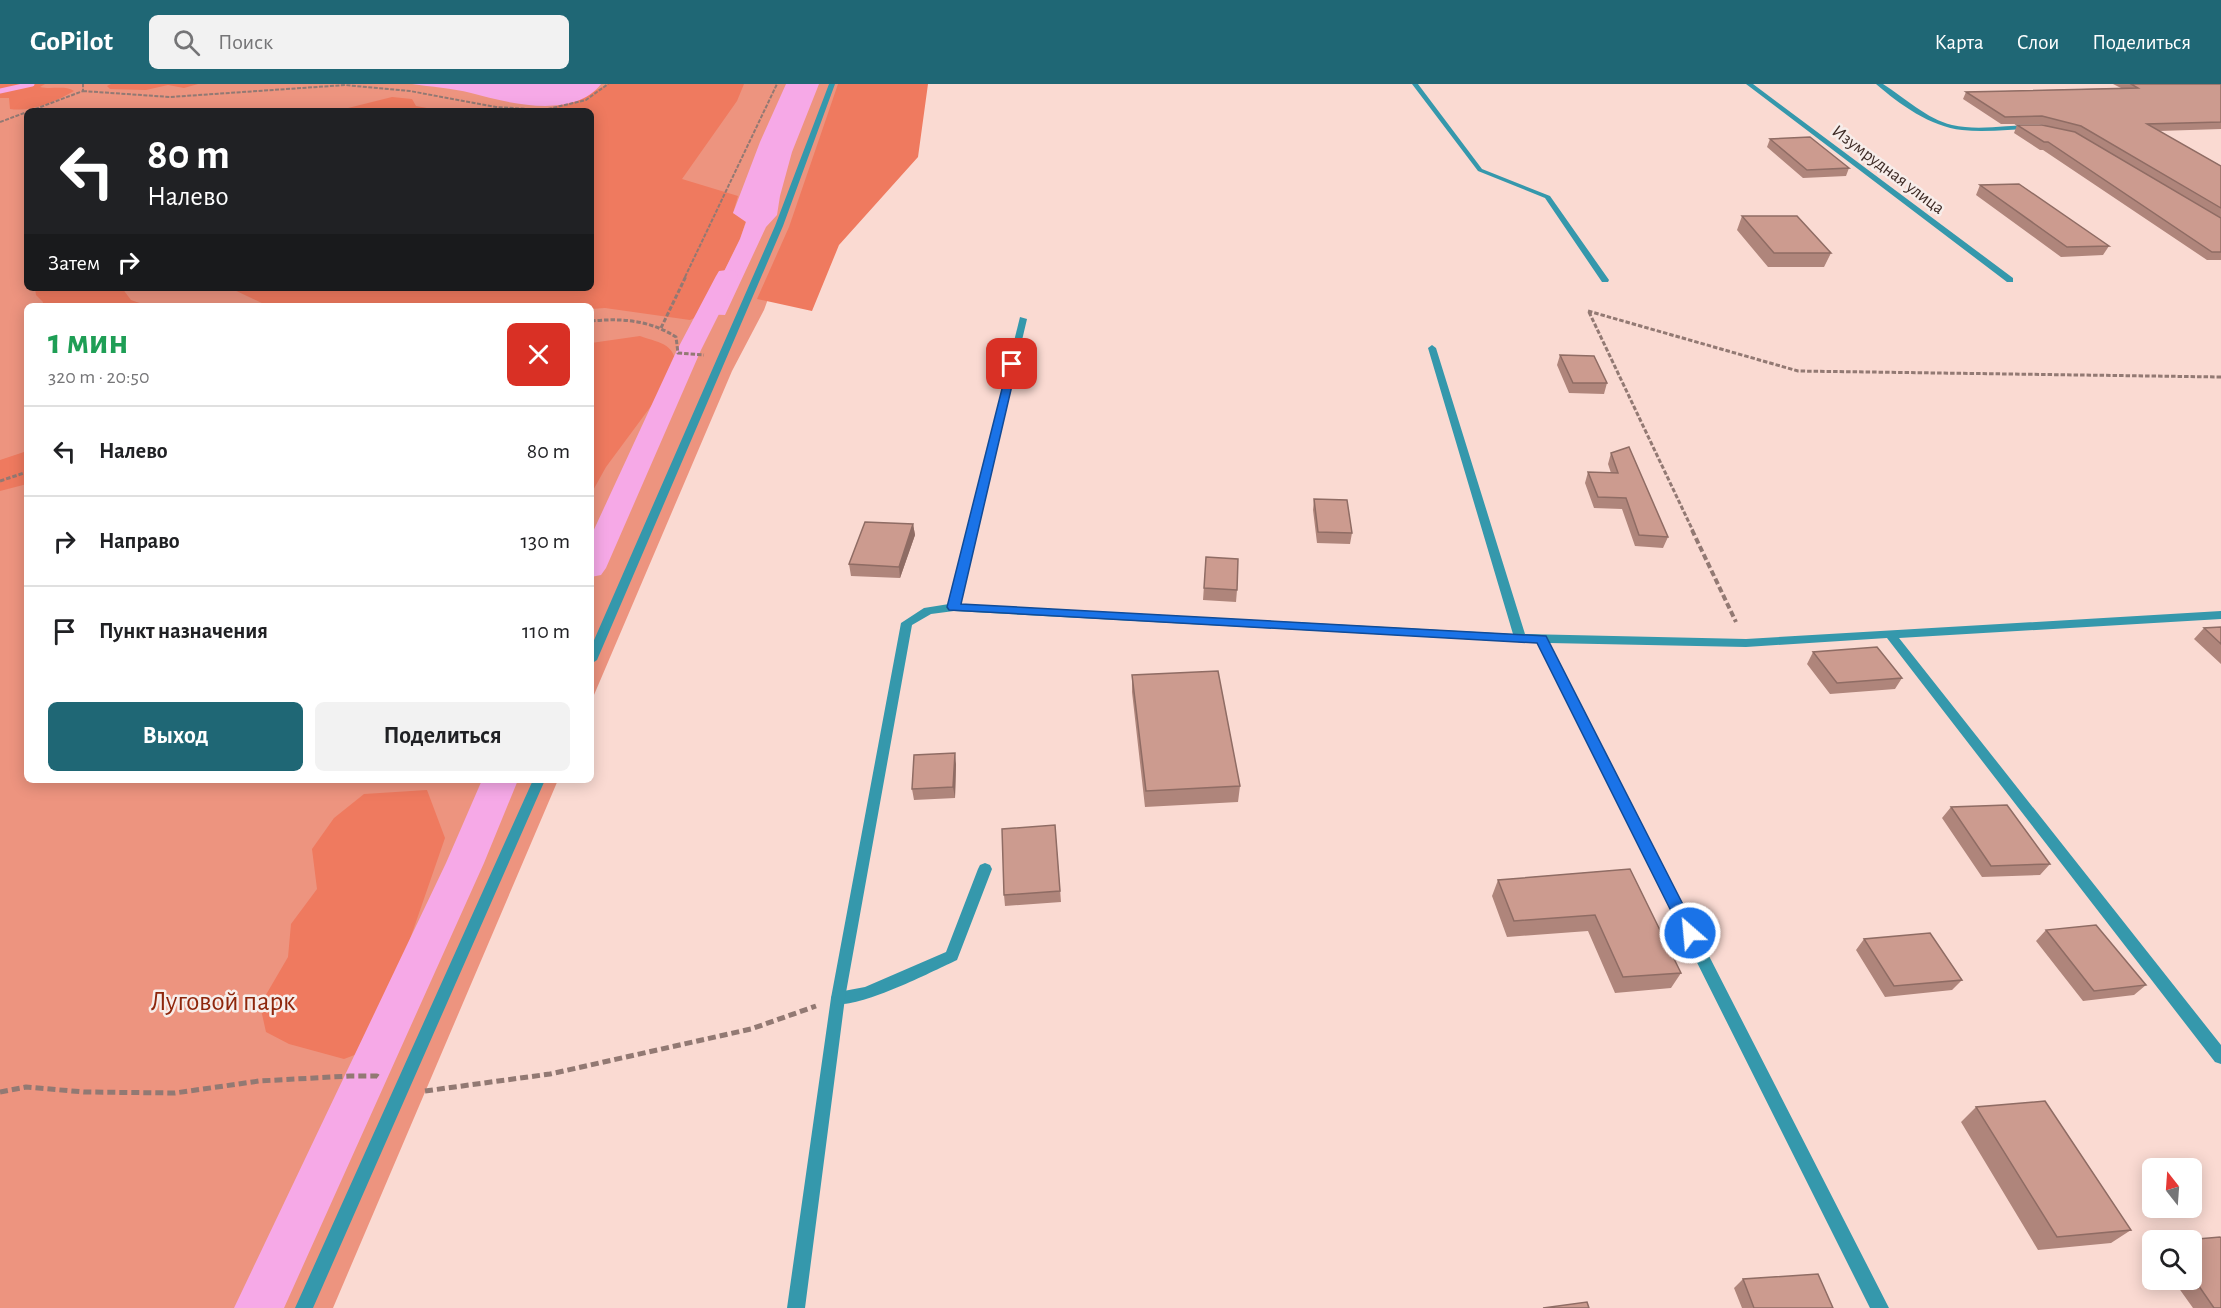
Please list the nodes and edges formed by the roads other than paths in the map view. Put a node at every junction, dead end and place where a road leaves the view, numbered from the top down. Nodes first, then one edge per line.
1 (832, 84) edge
2 (1415, 84) edge
3 (1749, 84) edge
4 (1880, 84) edge
5 (2038, 128) edge
6 (1605, 280) dead end
7 (2010, 280) dead end
8 (1023, 319) dead end
9 (1432, 348) dead end
10 (954, 607) junction
11 (2221, 615) edge
12 (1890, 634) junction
13 (1520, 637) junction
14 (1541, 639) junction
15 (594, 653) edge
16 (538, 783) edge
17 (985, 869) dead end
18 (838, 998) junction
19 (2221, 1057) edge
20 (304, 1308) edge
21 (796, 1308) edge
22 (1880, 1308) edge

1 - 15 street
2 - 6 street
3 - 7 street, Изумрудная улица
4 - 5 street
8 - 10 street
9 - 13 street
10 - 13 street
10 - 18 street
11 - 12 street
12 - 14 street
12 - 19 street
13 - 14 street
14 - 22 street
16 - 20 street
17 - 18 street
18 - 21 street

